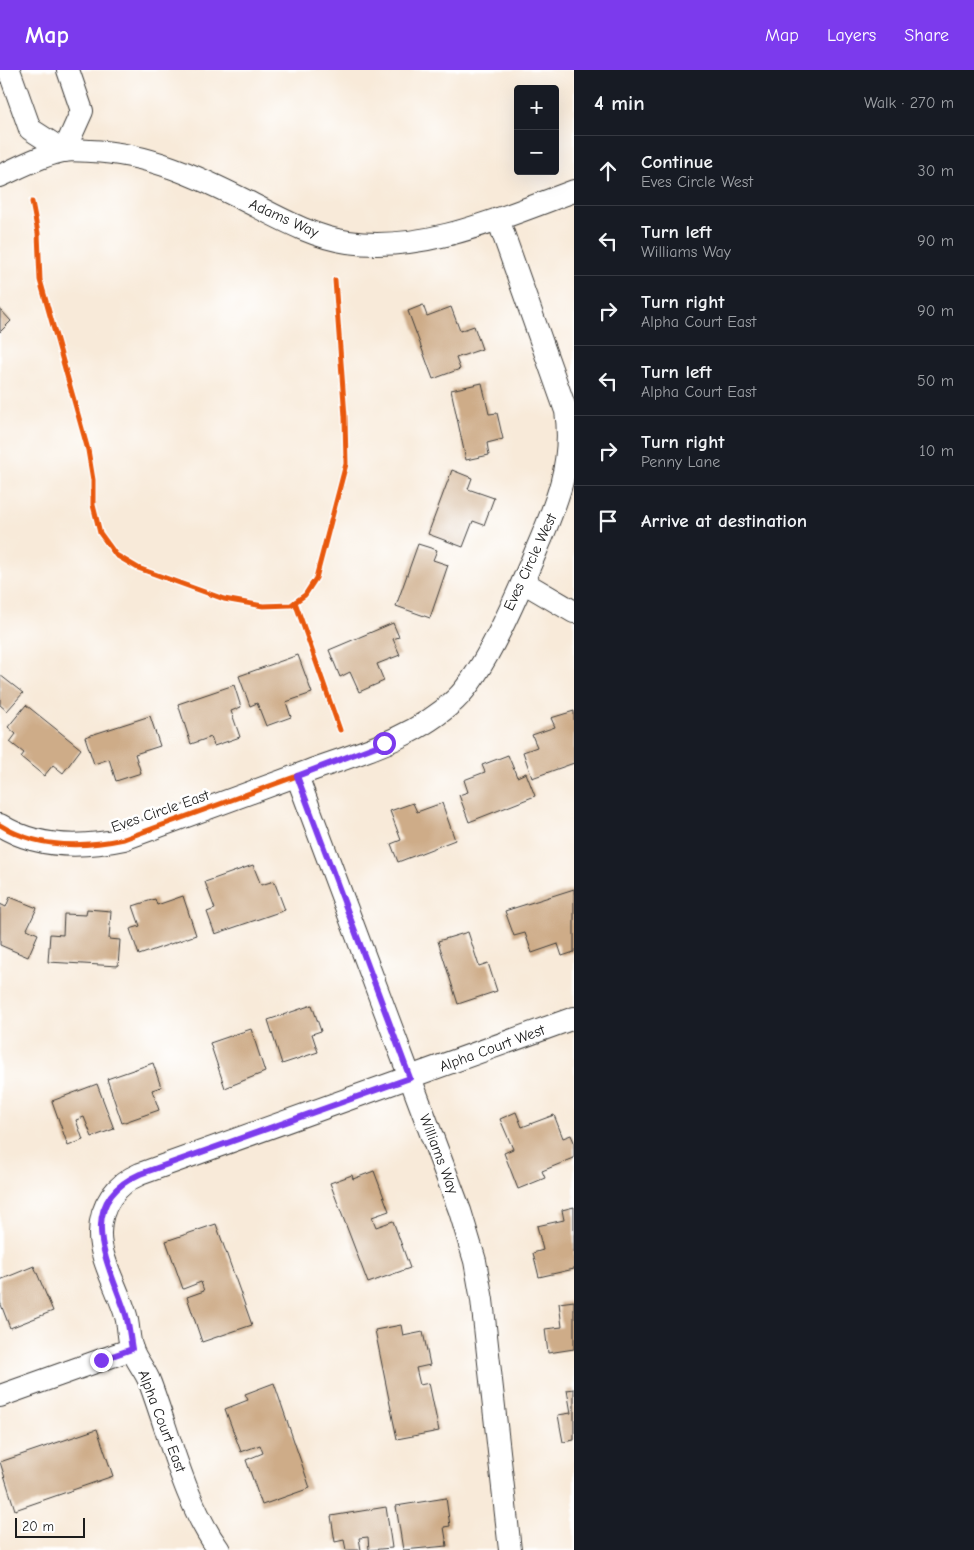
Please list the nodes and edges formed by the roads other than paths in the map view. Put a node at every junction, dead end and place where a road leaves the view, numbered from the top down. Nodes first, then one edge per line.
1 (9, 70) edge
2 (68, 70) edge
3 (64, 151) junction
4 (0, 176) edge
5 (574, 191) edge
6 (498, 219) junction
7 (523, 582) junction
8 (574, 612) edge
9 (297, 776) junction
10 (0, 825) edge
11 (574, 1018) edge
12 (410, 1078) junction
13 (132, 1349) junction
14 (0, 1396) edge
15 (220, 1550) edge
16 (510, 1550) edge

1 - 3 street
2 - 3 street
3 - 4 street, Adams Way
3 - 6 street, Adams Way
5 - 6 street, Adams Way
6 - 7 street, Eves Circle West
7 - 8 street
7 - 9 street, Eves Circle West
9 - 10 street, Eves Circle East
9 - 12 street, Williams Way
11 - 12 street, Alpha Court West
12 - 13 street, Alpha Court East
12 - 16 street, Williams Way
13 - 14 street
13 - 15 street, Alpha Court East

